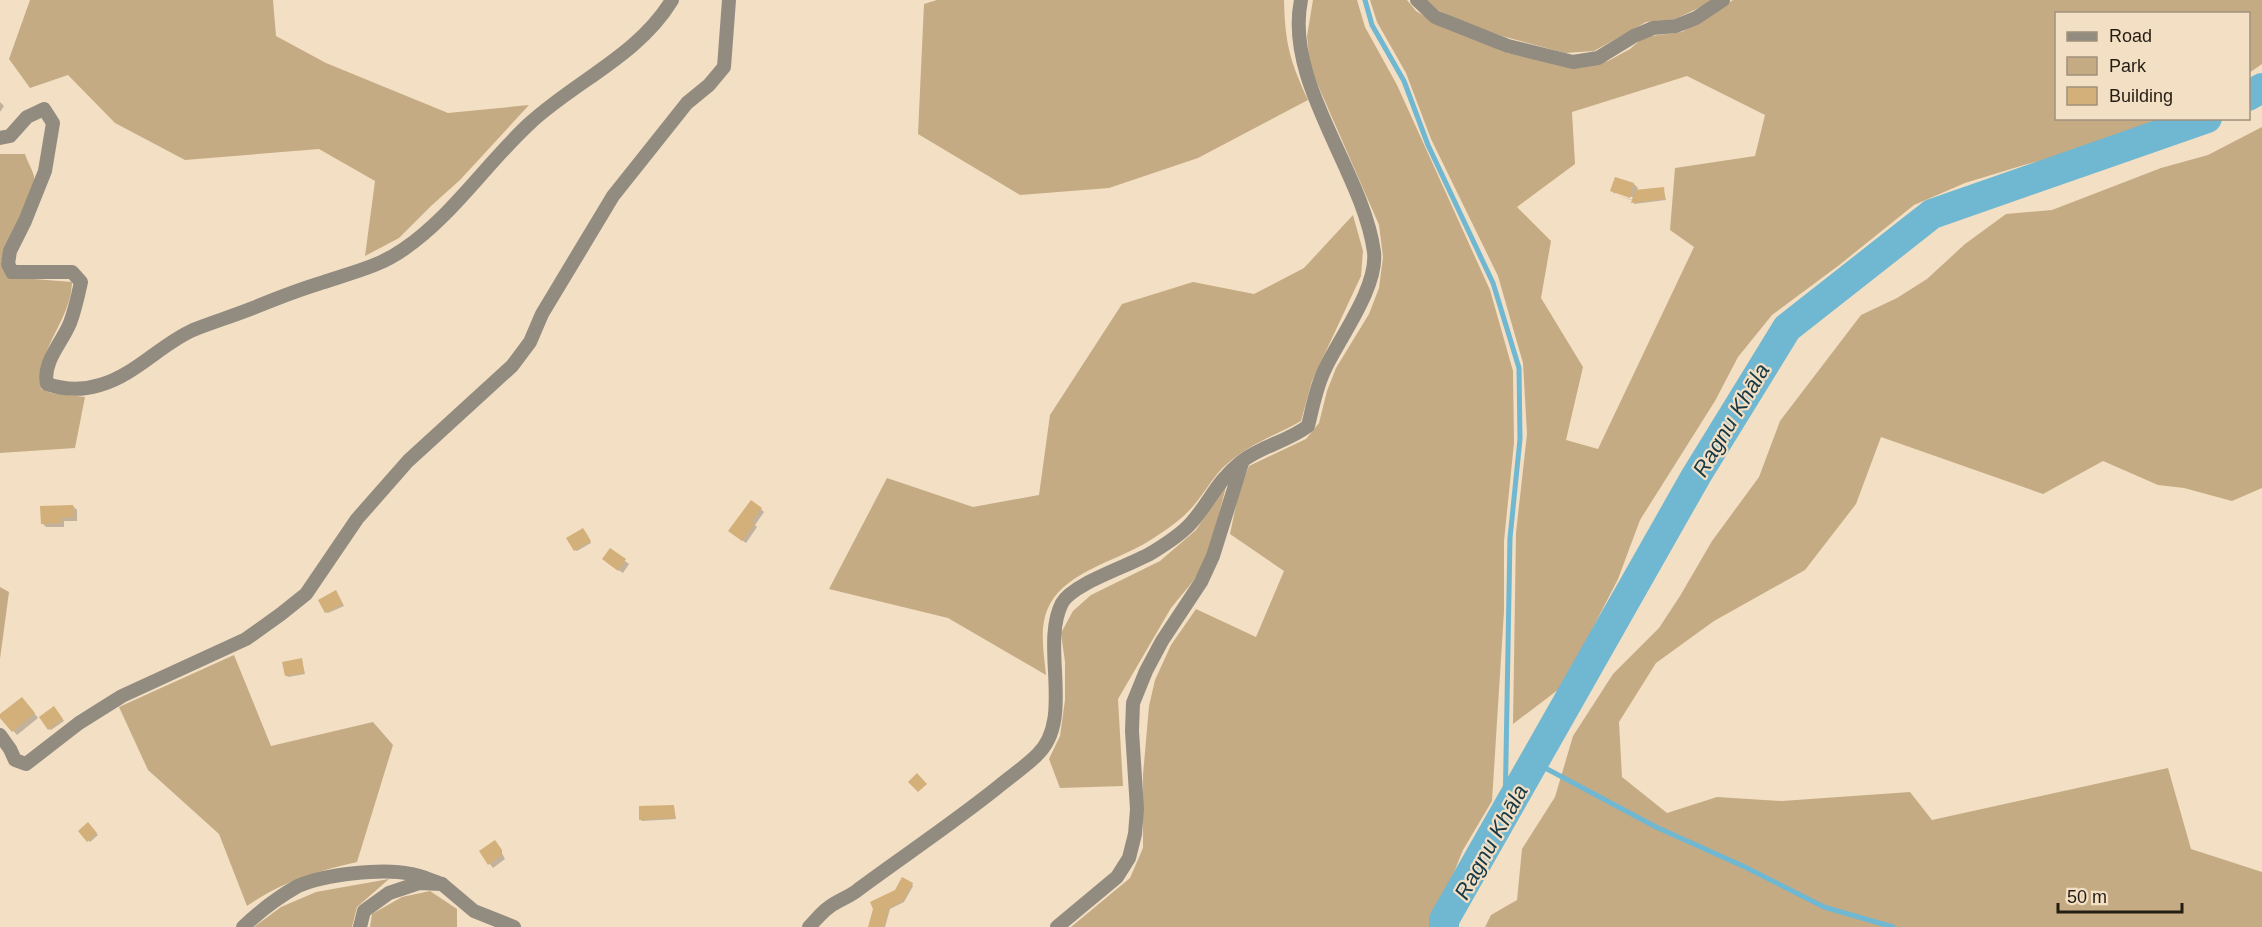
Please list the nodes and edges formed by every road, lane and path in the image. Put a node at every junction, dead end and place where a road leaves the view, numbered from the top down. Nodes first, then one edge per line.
1 (672, 0) edge
2 (729, 0) edge
3 (1301, 0) edge
4 (1417, 0) edge
5 (1723, 0) edge
6 (0, 138) edge
7 (1242, 461) junction
8 (0, 735) edge
9 (442, 884) junction
10 (243, 927) edge
11 (360, 927) edge
12 (514, 927) edge
13 (809, 927) edge
14 (1057, 927) edge

1 - 6 street
2 - 8 street
3 - 7 street
4 - 5 street
7 - 13 street
7 - 14 street
9 - 10 street
9 - 11 street
9 - 12 street

